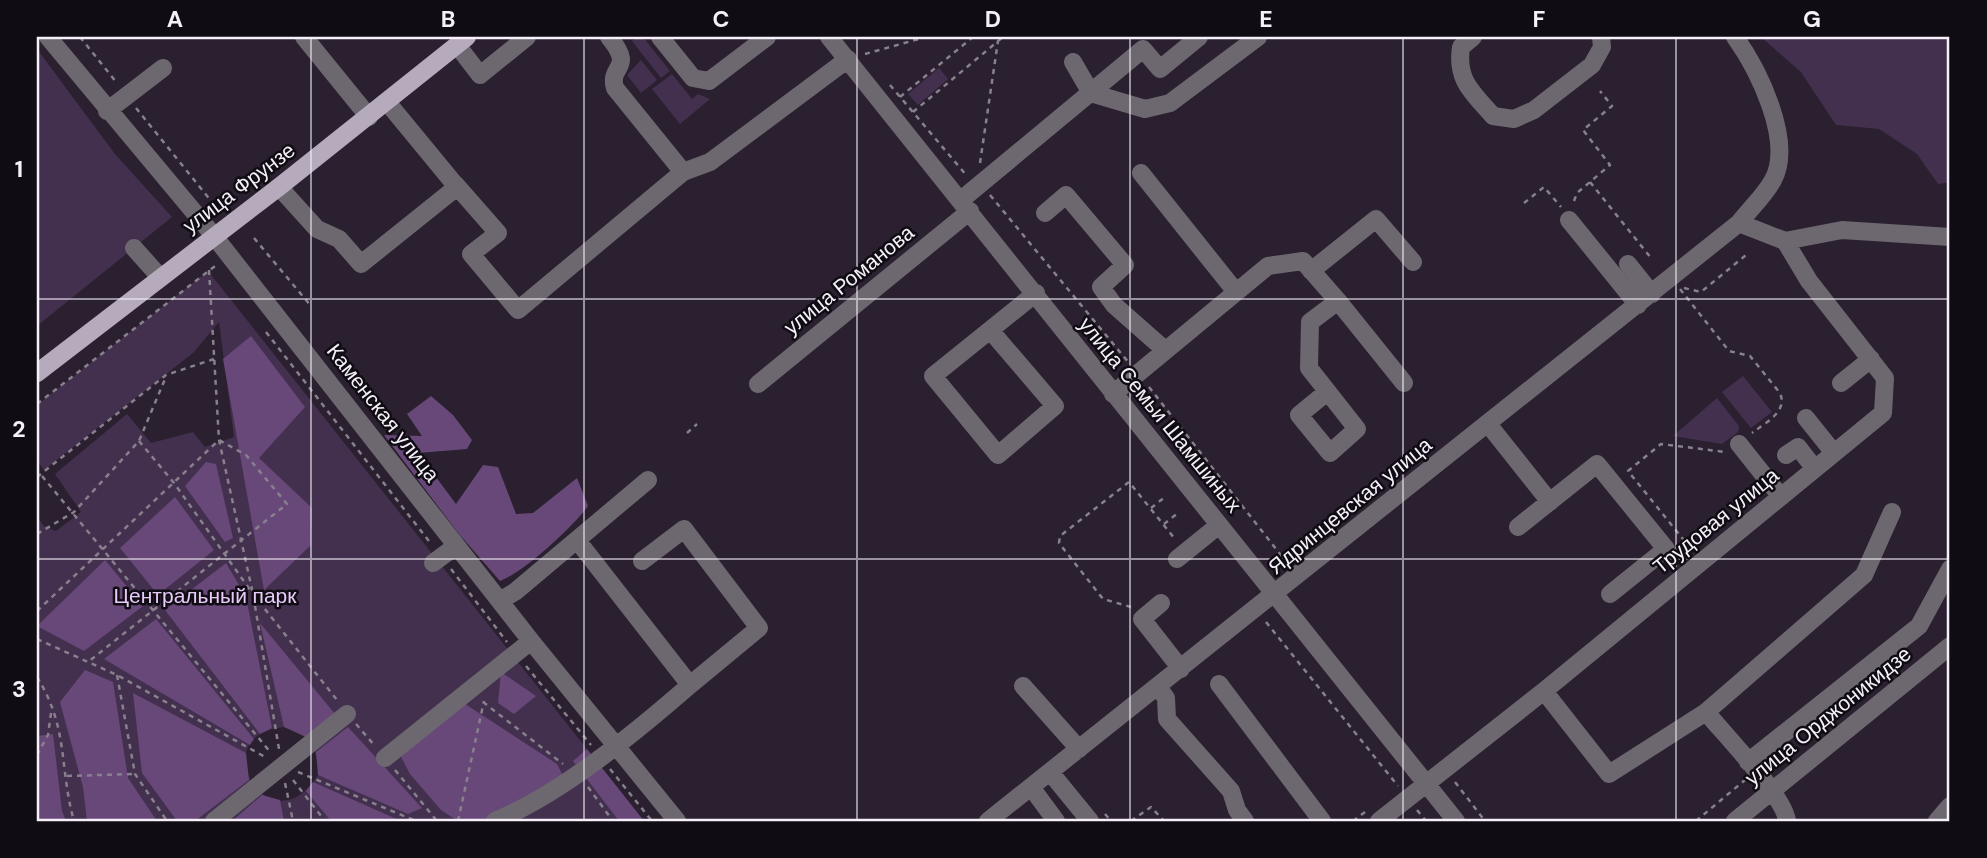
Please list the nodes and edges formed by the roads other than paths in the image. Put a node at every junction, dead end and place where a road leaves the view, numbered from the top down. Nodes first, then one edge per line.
1 (48, 37) edge
2 (304, 37) edge
3 (527, 37) edge
4 (660, 37) edge
5 (767, 37) edge
6 (829, 37) edge
7 (1199, 37) edge
8 (1258, 37) edge
9 (1473, 37) edge
10 (1601, 37) edge
11 (1735, 37) edge
12 (615, 39) edge
13 (462, 41) edge
14 (1138, 43) edge
15 (852, 52) junction
16 (1073, 61) dead end
17 (163, 68) dead end
18 (1091, 93) junction
19 (387, 102) junction
20 (107, 111) junction
21 (369, 117) junction
22 (683, 172) junction
23 (1141, 173) dead end
24 (455, 184) junction
25 (279, 187) junction
26 (965, 206) junction
27 (1045, 213) dead end
28 (1565, 214) road end
29 (1739, 223) junction
30 (214, 236) junction
31 (1950, 237) edge
32 (1785, 241) junction
33 (134, 248) dead end
34 (1413, 262) dead end
35 (1628, 264) dead end
36 (1311, 271) junction
37 (159, 276) junction
38 (1236, 292) junction
39 (1035, 293) junction
40 (1645, 299) junction
41 (1338, 301) junction
42 (990, 330) junction
43 (1165, 350) junction
44 (1871, 359) junction
45 (37, 373) edge
46 (1404, 383) dead end
47 (1841, 383) dead end
48 (758, 384) dead end
49 (1327, 392) dead end
50 (1113, 394) junction
51 (1807, 418) dead end
52 (1489, 424) junction
53 (1739, 444) road end
54 (1834, 453) junction
55 (1786, 455) dead end
56 (1815, 469) junction
57 (648, 480) dead end
58 (1781, 497) junction
59 (1550, 502) junction
60 (1892, 512) dead end
61 (1219, 525) junction
62 (1518, 527) dead end
63 (580, 544) dead end
64 (1181, 556) road end
65 (642, 561) dead end
66 (1950, 569) edge
67 (1610, 594) dead end
68 (1275, 595) junction
69 (500, 601) junction
70 (1161, 603) dead end
71 (531, 641) junction
72 (1950, 646) edge
73 (1181, 669) junction
74 (1219, 684) dead end
75 (691, 685) junction
76 (1023, 686) dead end
77 (1158, 687) junction
78 (1544, 691) junction
79 (1706, 712) junction
80 (348, 714) road end
81 (616, 745) junction
82 (1079, 749) junction
83 (385, 758) road end
84 (1752, 767) junction
85 (1050, 772) junction
86 (1426, 783) junction
87 (1031, 787) junction
88 (1772, 791) junction
89 (1950, 806) edge
90 (214, 821) edge
91 (495, 821) edge
92 (677, 821) edge
93 (988, 821) edge
94 (1056, 821) edge
95 (1090, 821) edge
96 (1245, 821) edge
97 (1322, 821) edge
98 (1379, 821) edge
99 (1456, 821) edge
100 (1735, 821) edge
101 (1787, 821) edge
102 (1937, 821) edge

1 - 20 street, Каменская улица
2 - 21 street
3 - 13 street
4 - 5 street
6 - 15 street, улица Семьи Шамшиных
7 - 14 street
8 - 18 street
9 - 10 street
11 - 29 street, Ядринцевская улица
12 - 22 street
13 - 19 main road, улица Фрунзе
14 - 18 street, улица Романова
15 - 22 street
15 - 26 street, улица Семьи Шамшиных
16 - 18 street
17 - 20 street
18 - 26 street, улица Романова
19 - 21 main road, улица Фрунзе
19 - 24 street
20 - 30 street, Каменская улица
21 - 25 main road, улица Фрунзе
22 - 24 street
23 - 38 street
24 - 25 street
25 - 30 main road, улица Фрунзе
26 - 39 street, улица Семьи Шамшиных
26 - 48 street, улица Романова
27 - 43 street
28 - 40 street
29 - 32 street
29 - 40 street, Ядринцевская улица
30 - 37 main road, улица Фрунзе
30 - 69 street, Каменская улица
31 - 32 street
32 - 44 street, Трудовая улица
33 - 37 street
34 - 36 street
35 - 40 street
36 - 38 street
36 - 41 street
37 - 45 main road, улица Фрунзе
38 - 43 street
39 - 42 street
39 - 50 street, улица Семьи Шамшиных
40 - 52 street, Ядринцевская улица
41 - 46 street
41 - 49 street
42 - 42 street
43 - 50 street
44 - 47 street
44 - 54 street, Трудовая улица
50 - 61 street, улица Семьи Шамшиных
51 - 54 street
52 - 59 street
52 - 68 street, Ядринцевская улица
53 - 58 street
54 - 56 street, Трудовая улица
55 - 56 street
56 - 58 street, Трудовая улица
57 - 69 street
58 - 78 street, Трудовая улица
59 - 62 street
59 - 67 street
60 - 79 street
61 - 64 street
61 - 68 street, улица Семьи Шамшиных
63 - 75 street
65 - 75 street
66 - 84 street
68 - 73 street, Ядринцевская улица
68 - 86 street, улица Семьи Шамшиных
69 - 71 street, Каменская улица
70 - 73 street
71 - 81 street, Каменская улица
71 - 83 street
72 - 88 street, улица Орджоникидзе
73 - 77 street, Ядринцевская улица
74 - 97 street
75 - 81 street
76 - 82 street
77 - 82 street, Ядринцевская улица
77 - 96 street
78 - 79 street
78 - 86 street, Трудовая улица
79 - 84 street
80 - 90 street
81 - 91 street
81 - 92 street, Каменская улица
82 - 85 street, Ядринцевская улица
84 - 88 street
85 - 87 street, Ядринцевская улица
85 - 95 street
86 - 98 street, Трудовая улица
86 - 99 street, улица Семьи Шамшиных
87 - 93 street, Ядринцевская улица
87 - 94 street
88 - 100 street, улица Орджоникидзе
88 - 101 street
89 - 102 street

